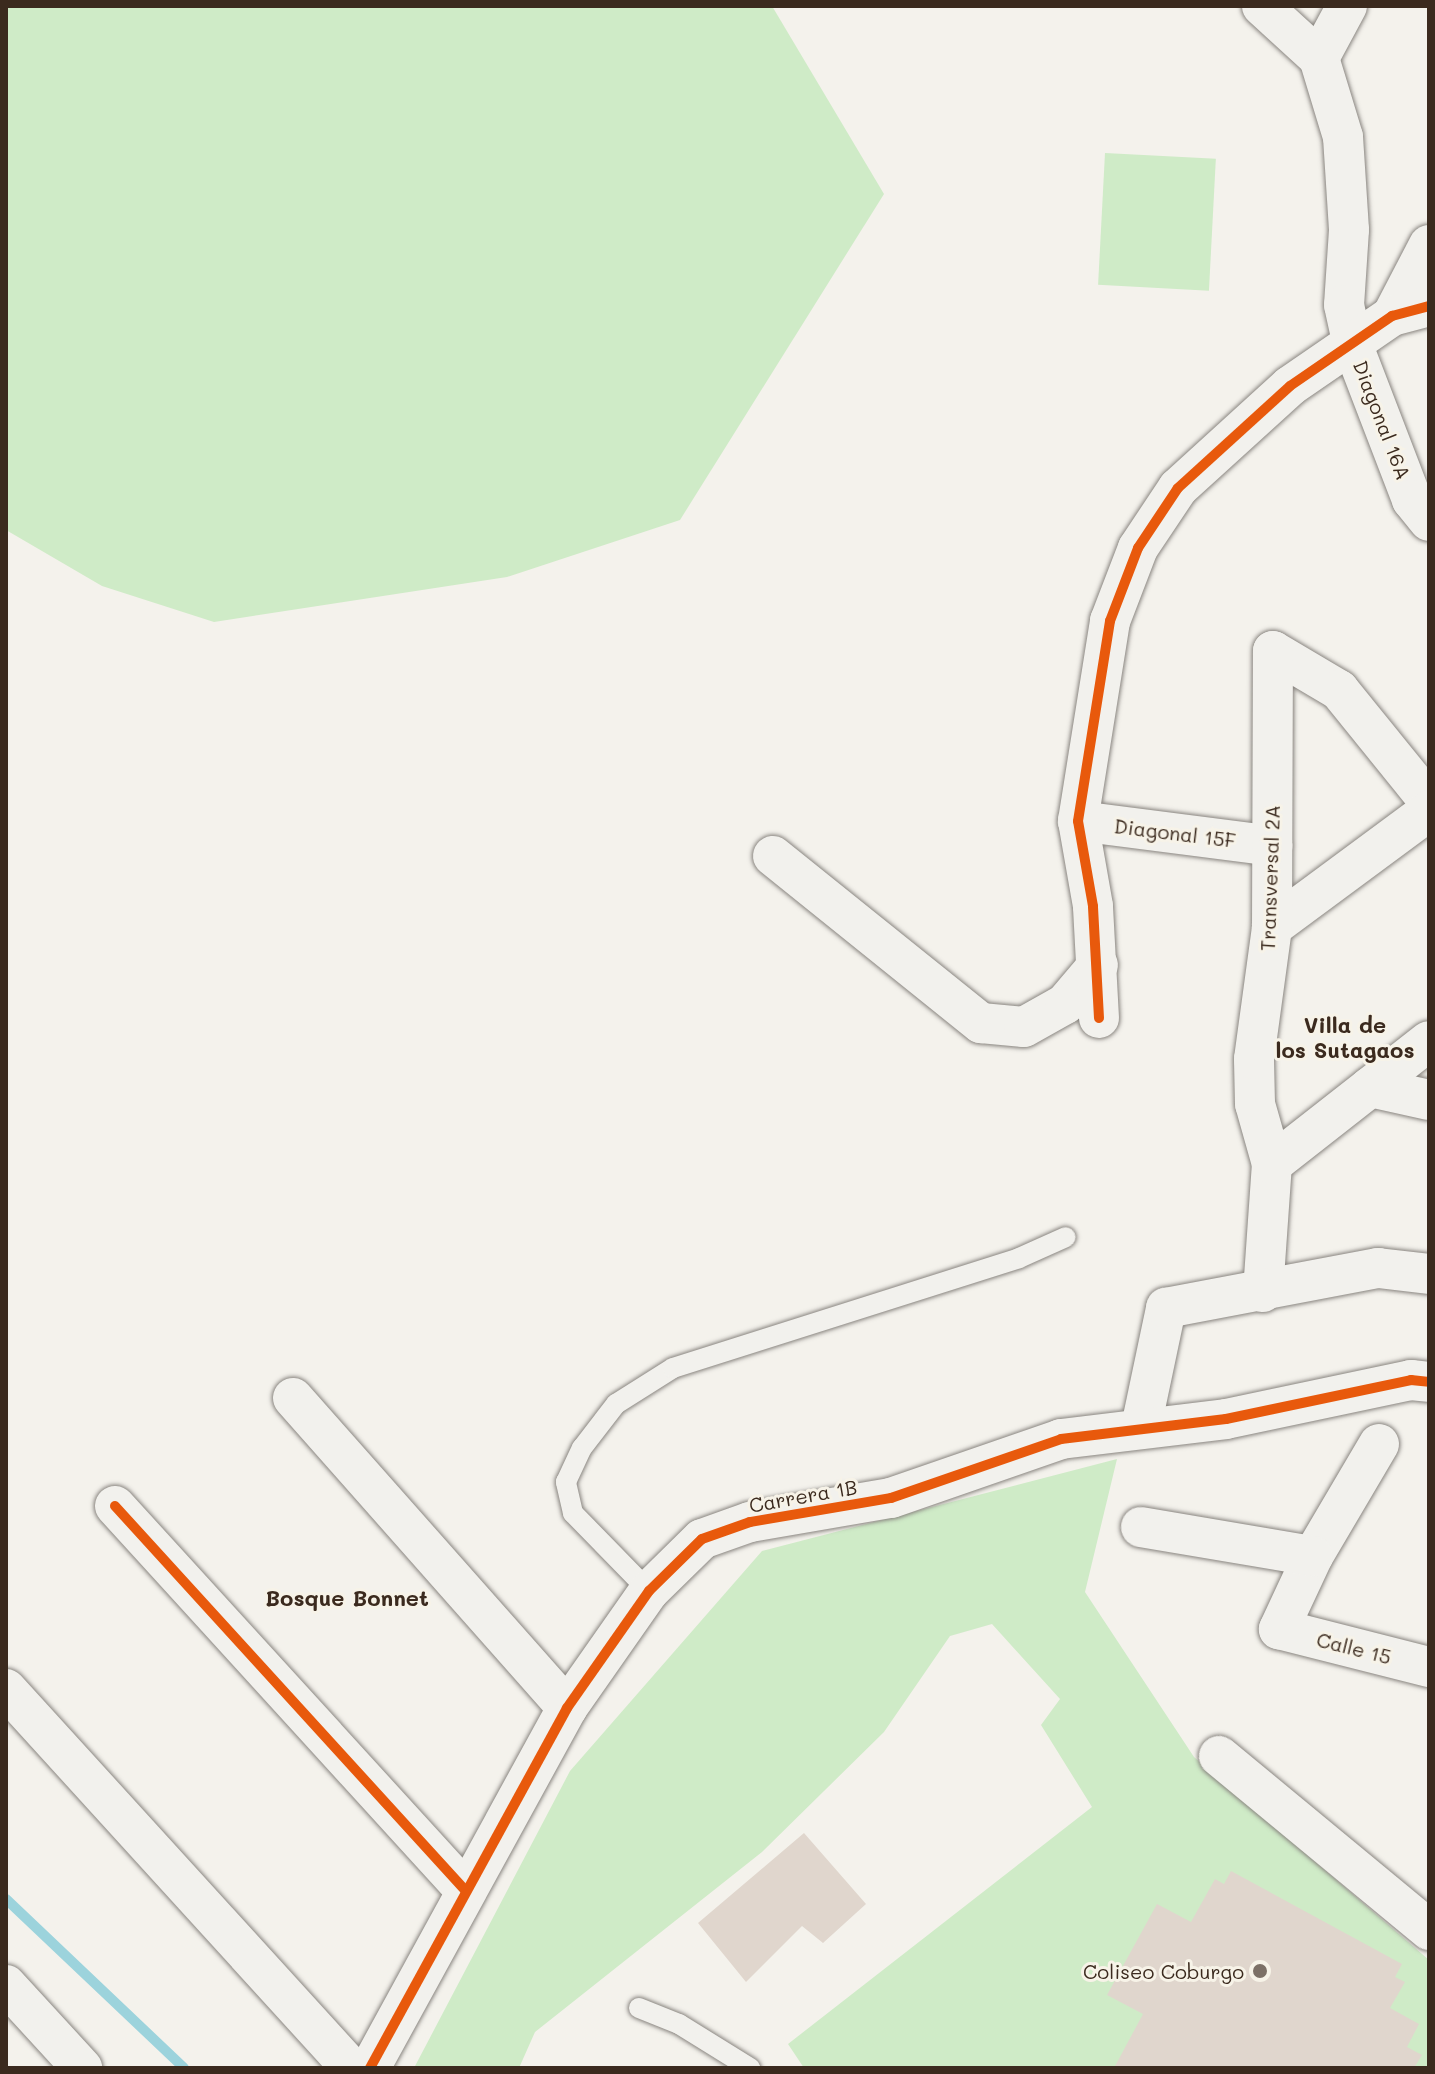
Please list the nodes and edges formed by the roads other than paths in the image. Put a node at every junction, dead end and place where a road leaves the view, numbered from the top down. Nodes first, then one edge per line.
1 (1262, 6) edge
2 (1347, 6) edge
3 (1319, 58) junction
4 (1429, 245) edge
5 (1411, 311) edge
6 (1353, 346) junction
7 (1423, 506) edge
8 (1429, 801) edge
9 (1429, 811) edge
10 (1078, 821) junction
11 (1272, 846) junction
12 (773, 856) dead end
13 (1272, 927) junction
14 (1098, 965) junction
15 (1099, 1018) dead end
16 (1429, 1041) edge
17 (1370, 1087) junction
18 (1429, 1100) edge
19 (1272, 1164) junction
20 (1066, 1237) dead end
21 (1429, 1274) edge
22 (1263, 1292) junction
23 (1429, 1382) edge
24 (293, 1398) dead end
25 (1141, 1427) junction
26 (1379, 1444) dead end
27 (115, 1506) dead end
28 (1141, 1527) dead end
29 (1313, 1556) junction
30 (649, 1591) junction
31 (1429, 1667) edge
32 (6, 1689) edge
33 (567, 1708) junction
34 (1219, 1756) dead end
35 (465, 1890) junction
36 (1429, 1930) edge
37 (6, 1985) edge
38 (639, 2008) dead end
39 (82, 2068) edge
40 (351, 2068) edge
41 (370, 2068) edge
42 (750, 2068) edge

1 - 3 street
2 - 3 street
3 - 6 street, Diagonal 16A
4 - 5 street
5 - 6 street
6 - 7 street, Diagonal 16A
6 - 10 street
8 - 11 street, Transversal 2A
9 - 13 street
10 - 11 street, Diagonal 15F
10 - 14 street
11 - 13 street, Transversal 2A
12 - 14 street
13 - 19 street, Transversal 2A
14 - 15 street
16 - 17 street
17 - 18 street
17 - 19 street
19 - 22 street, Transversal 2A
20 - 30 lane
21 - 22 street
22 - 25 street
23 - 25 street, Carrera 1B
24 - 33 street
25 - 30 street, Carrera 1B
26 - 29 street
27 - 35 street
28 - 29 street
29 - 31 street, Calle 15
30 - 33 street, Carrera 1B
32 - 40 street
33 - 35 street, Carrera 1B
34 - 36 street
35 - 41 street, Carrera 1B
37 - 39 street
38 - 42 lane

